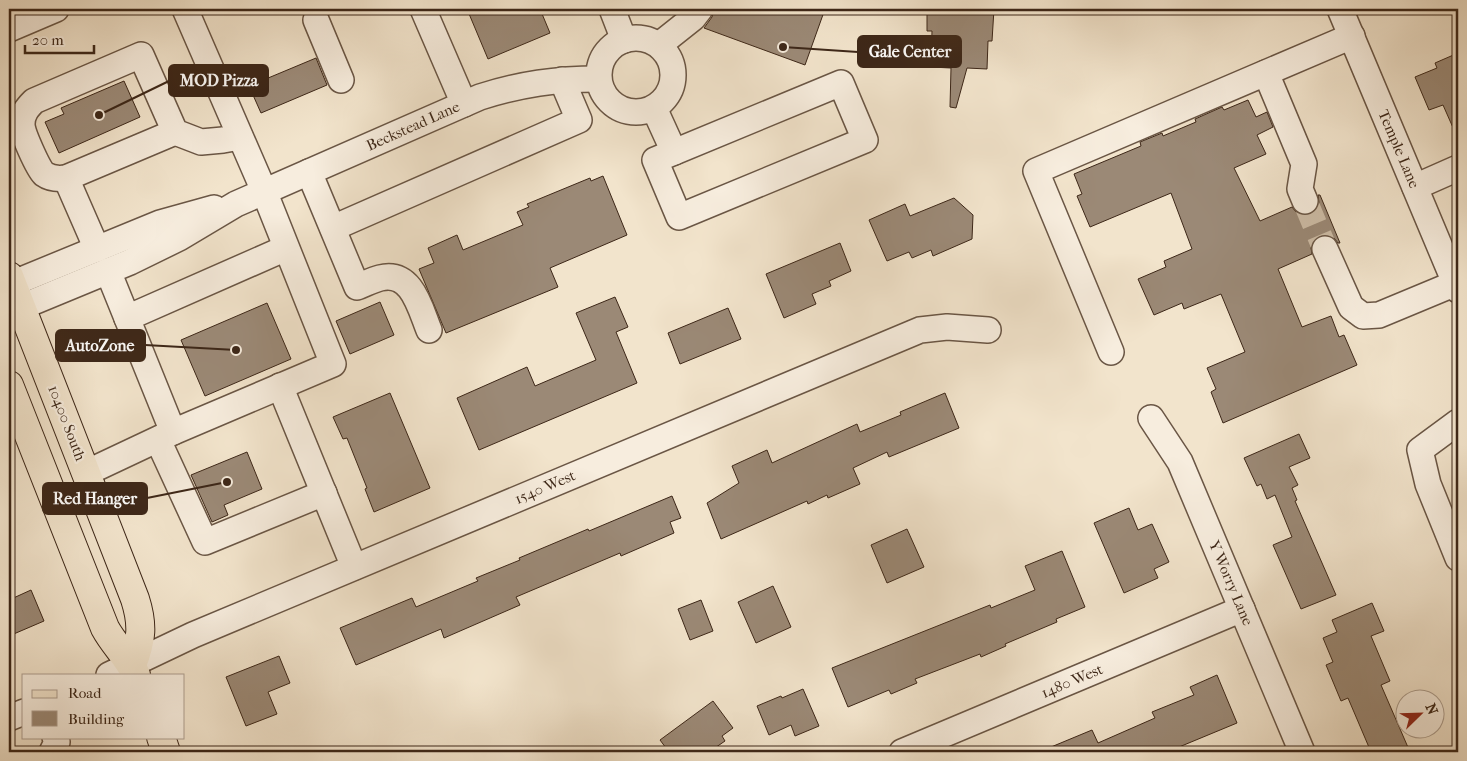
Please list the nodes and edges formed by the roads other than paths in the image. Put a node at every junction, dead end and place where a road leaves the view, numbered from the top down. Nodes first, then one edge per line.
1 (56, 9) edge
2 (185, 9) edge
3 (423, 9) edge
4 (612, 9) edge
5 (700, 9) edge
6 (1340, 9) edge
7 (316, 20) dead end
8 (9, 29) edge
9 (1352, 36) junction
10 (624, 40) junction
11 (659, 45) junction
12 (1266, 73) junction
13 (598, 79) junction
14 (341, 80) dead end
15 (562, 80) junction
16 (464, 104) junction
17 (654, 108) junction
18 (174, 132) junction
19 (240, 137) junction
20 (674, 152) junction
21 (1458, 168) edge
22 (309, 172) junction
23 (66, 178) junction
24 (1415, 187) junction
25 (264, 192) junction
26 (1305, 201) tunnel mouth
27 (236, 204) junction
28 (333, 228) junction
29 (286, 248) junction
30 (97, 249) junction
31 (1326, 249) tunnel mouth
32 (108, 271) junction
33 (1457, 286) edge
34 (12, 293) edge
35 (127, 318) junction
36 (429, 330) dead end
37 (988, 330) dead end
38 (1112, 352) dead end
39 (9, 385) edge
40 (280, 386) junction
41 (1151, 418) dead end
42 (1458, 422) edge
43 (166, 436) junction
44 (86, 473) junction
45 (324, 493) junction
46 (1458, 558) edge
47 (354, 566) junction
48 (1242, 609) junction
49 (125, 671) edge
50 (22, 713) edge
51 (9, 718) edge
52 (55, 738) edge
53 (160, 738) edge
54 (52, 752) edge
55 (166, 752) edge
56 (902, 752) edge
57 (1302, 752) edge

1 - 8 street
2 - 19 street
3 - 16 street
4 - 10 street
5 - 11 street
6 - 9 street, Temple Lane
7 - 14 street
9 - 12 street
9 - 24 street, Temple Lane
10 - 11 street
10 - 13 street
11 - 17 street
12 - 26 street
12 - 38 street
13 - 15 street, Beckstead Lane
13 - 17 street
15 - 16 street, Beckstead Lane
15 - 28 street
16 - 22 street, Beckstead Lane
17 - 20 street
18 - 19 street
18 - 23 street
18 - 23 street
19 - 25 street
20 - 20 street
21 - 24 street
22 - 25 street, Beckstead Lane
22 - 28 street
23 - 30 street
24 - 33 street, Temple Lane
25 - 27 street, Beckstead Lane
25 - 29 street
27 - 30 street, Beckstead Lane
27 - 32 street, Beckstead Lane
28 - 36 street
29 - 35 street
29 - 40 street
30 - 34 street, Beckstead Lane
31 - 33 street
32 - 34 street, Beckstead Lane
32 - 35 street
34 - 44 main road, 10400 South
35 - 43 street
37 - 47 street, 1540 West
39 - 49 main road
40 - 43 street
40 - 45 street
41 - 48 street, Y Worry Lane
42 - 46 street
43 - 44 street
43 - 45 street
44 - 49 main road, 10400 South
45 - 47 street
47 - 49 street, 1540 West
48 - 56 street, 1480 West
48 - 57 street, Y Worry Lane
50 - 51 street
52 - 54 street
53 - 55 main road

